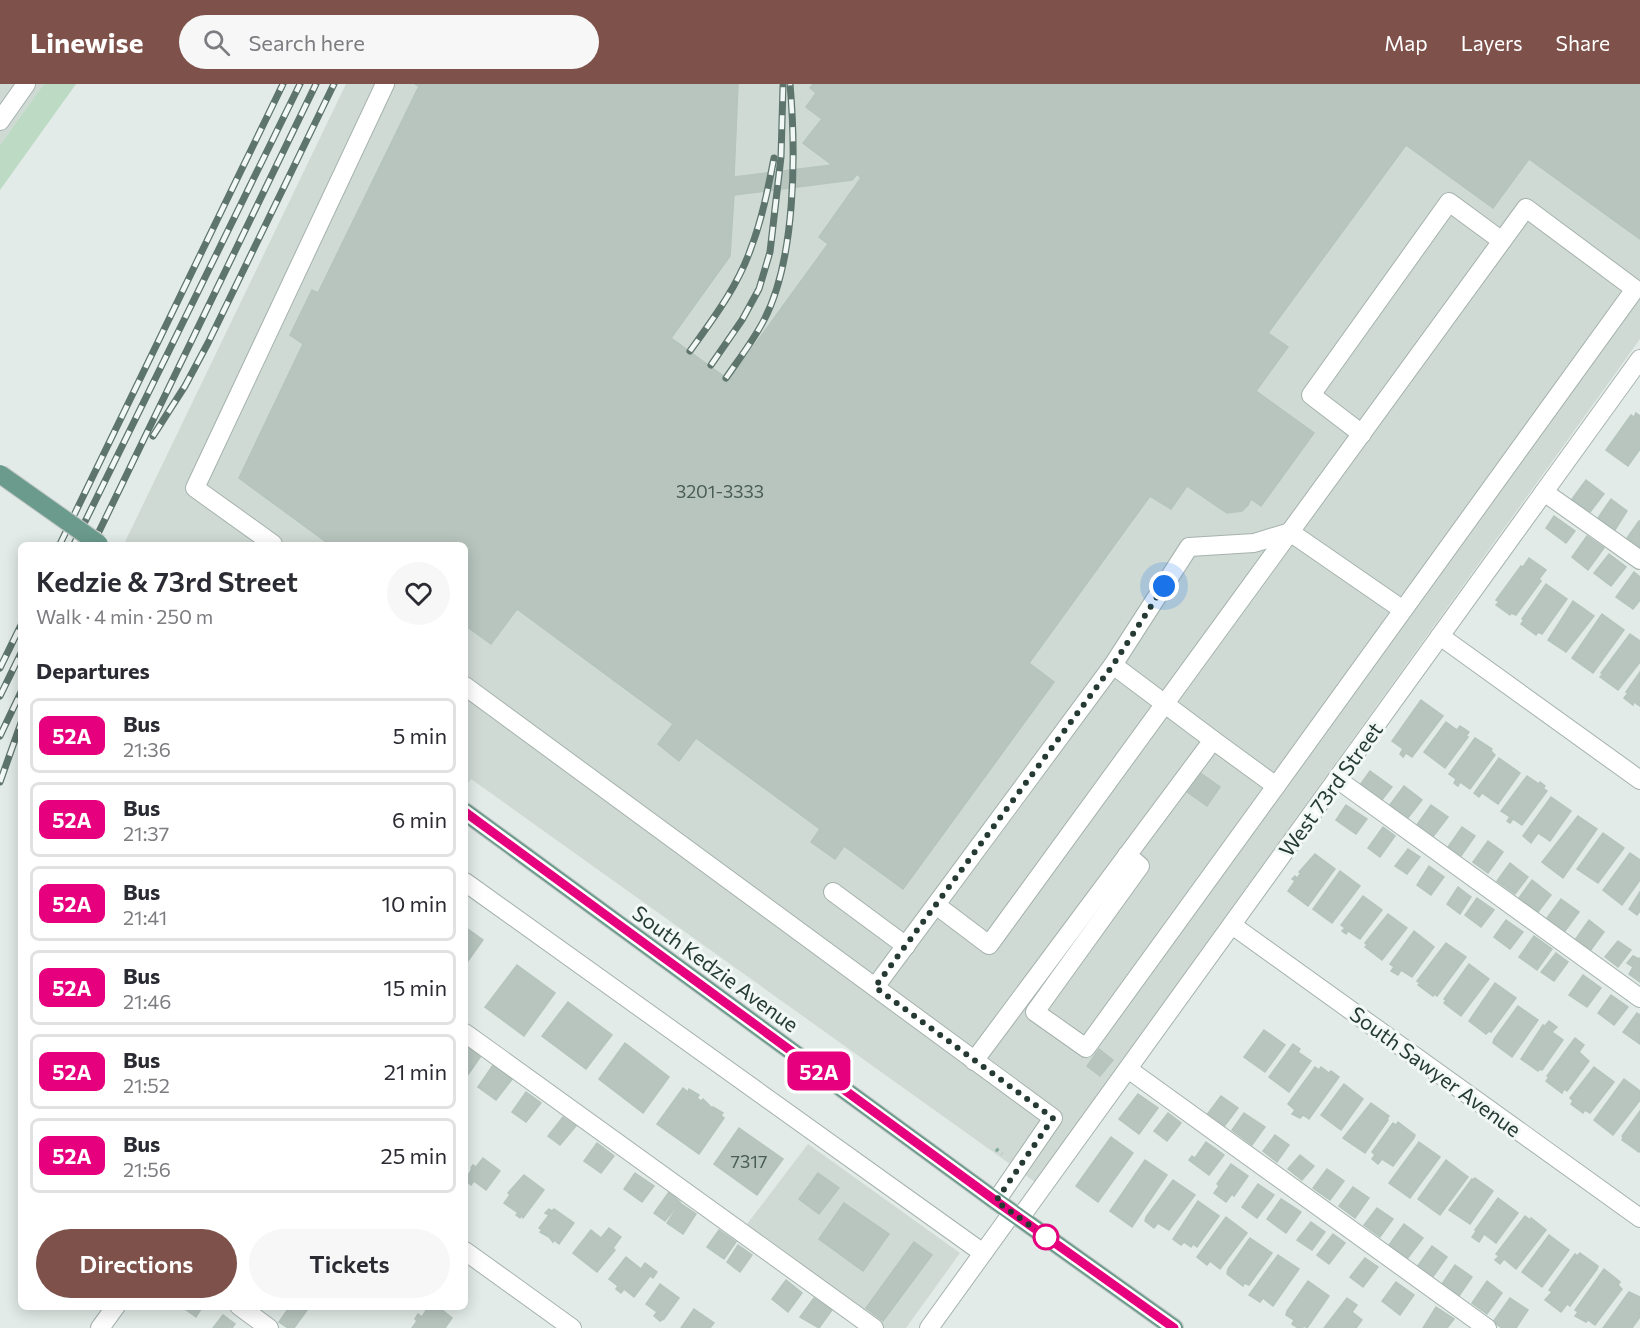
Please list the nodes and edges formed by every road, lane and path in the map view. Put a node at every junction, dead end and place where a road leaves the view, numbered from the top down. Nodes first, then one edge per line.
1 (26, 84) edge
2 (386, 84) edge
3 (0, 122) edge
4 (1502, 241) junction
5 (1640, 359) edge
6 (1362, 434) junction
7 (0, 474) edge
8 (1544, 492) junction
9 (1290, 532) junction
10 (96, 542) edge
11 (270, 542) edge
12 (1640, 560) edge
13 (1403, 609) junction
14 (1440, 636) junction
15 (1113, 665) junction
16 (468, 688) edge
17 (1166, 704) junction
18 (1213, 740) junction
19 (1337, 779) junction
20 (1640, 780) edge
21 (1276, 786) junction
22 (468, 814) edge
23 (1127, 855) junction
24 (468, 884) edge
25 (833, 892) dead end
26 (936, 905) junction
27 (1232, 925) junction
28 (906, 946) junction
29 (875, 987) junction
30 (1640, 998) edge
31 (468, 1035) edge
32 (974, 1061) junction
33 (1128, 1069) junction
34 (996, 1149) dead end
35 (1002, 1154) dead end
36 (996, 1201) junction
37 (1016, 1216) junction
38 (1640, 1218) edge
39 (468, 1253) edge
40 (983, 1253) junction
41 (113, 1310) edge
42 (244, 1310) edge
43 (100, 1328) edge
44 (269, 1328) edge
45 (572, 1328) edge
46 (874, 1328) edge
47 (929, 1328) edge
48 (1174, 1328) edge
49 (1487, 1328) edge

1 - 3 street
2 - 11 street
4 - 6 street
4 - 6 street
4 - 13 street
5 - 8 street, West 73rd Street
6 - 9 street
7 - 10 main road, bridge
8 - 12 street
8 - 14 street, West 73rd Street
9 - 13 street
9 - 15 street
9 - 17 street
13 - 21 street
14 - 19 street, West 73rd Street
14 - 20 street
15 - 17 street
15 - 26 street
16 - 29 street
17 - 18 street
17 - 26 street
18 - 21 street
18 - 23 street
19 - 27 street, West 73rd Street
19 - 30 street
21 - 23 street
22 - 36 main road, South Kedzie Avenue
23 - 32 street
24 - 40 street
25 - 28 street
26 - 28 street
27 - 33 street, West 73rd Street
27 - 38 street, South Sawyer Avenue
28 - 29 street
29 - 32 street
31 - 46 street
32 - 36 street
33 - 37 street, West 73rd Street
33 - 49 street
34 - 35 path
36 - 37 main road, South Kedzie Avenue
37 - 40 street, West 73rd Street
37 - 48 main road, South Kedzie Avenue
39 - 45 street
40 - 47 street, West 73rd Street
41 - 43 street
42 - 44 street

